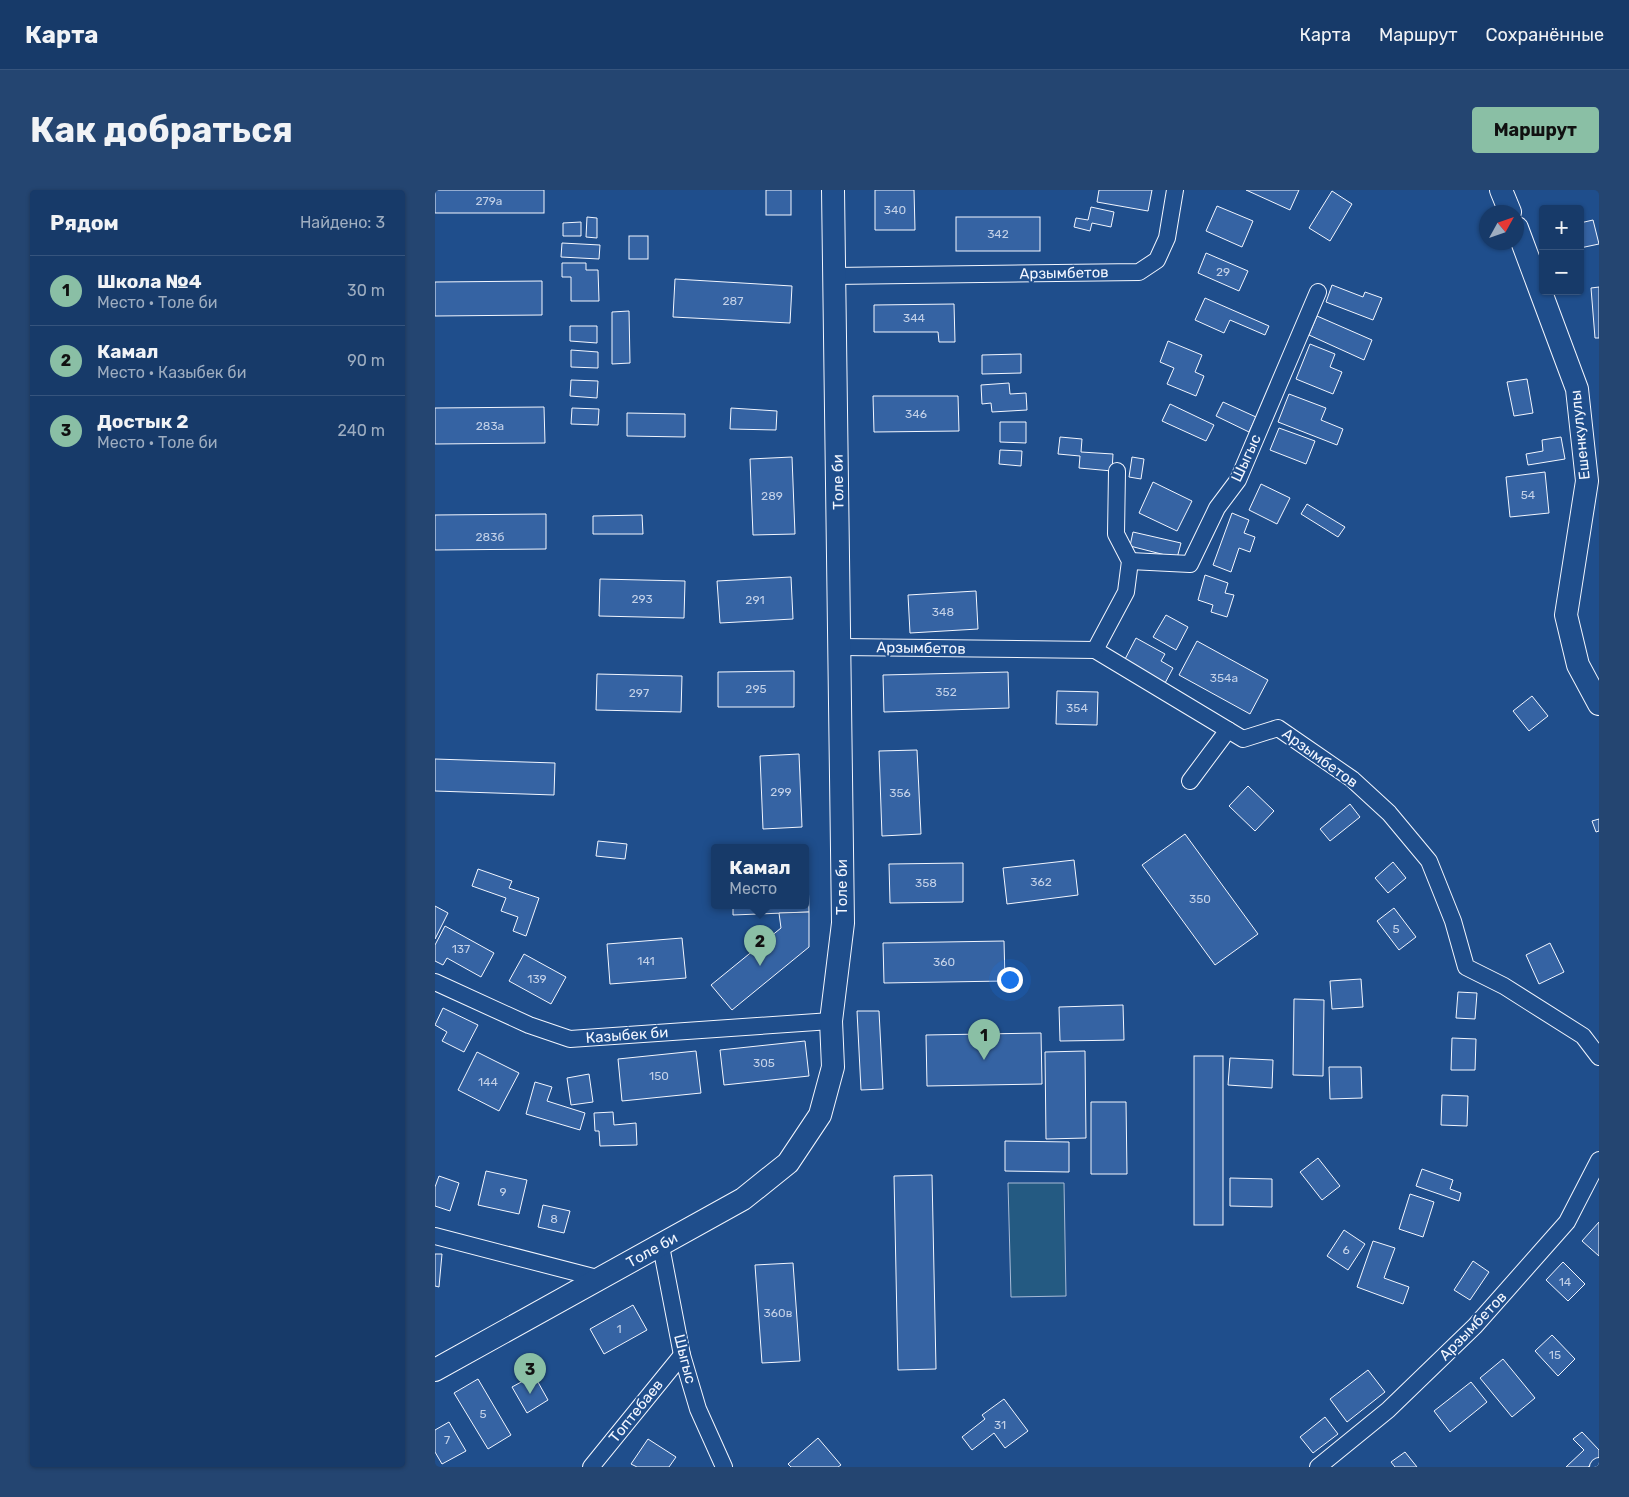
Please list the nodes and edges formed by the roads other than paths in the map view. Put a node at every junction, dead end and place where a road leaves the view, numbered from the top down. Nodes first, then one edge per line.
1 (833, 190) edge
2 (1175, 190) edge
3 (1501, 190) edge
4 (1507, 205) edge
5 (1524, 247) edge
6 (834, 276) junction
7 (1318, 292) dead end
8 (1117, 472) dead end
9 (1130, 561) junction
10 (841, 647) junction
11 (1095, 650) junction
12 (1599, 704) edge
13 (1228, 730) junction
14 (1190, 781) dead end
15 (435, 982) edge
16 (831, 1022) junction
17 (1599, 1057) edge
18 (1599, 1160) edge
19 (435, 1236) edge
20 (661, 1246) junction
21 (601, 1279) junction
22 (682, 1354) junction
23 (435, 1370) edge
24 (591, 1467) edge
25 (724, 1467) edge
26 (1318, 1467) edge

1 - 6 main road, Толе би
2 - 6 street, Арзымбетов
3 - 4 main road
5 - 12 main road, Ешенкулулы
6 - 10 main road, Толе би
7 - 9 street, Шыгыс
8 - 9 street
9 - 11 street
10 - 11 street, Арзымбетов
10 - 16 main road, Толе би
11 - 13 street, Арзымбетов
13 - 14 street
13 - 17 street, Арзымбетов
15 - 16 street, Казыбек би
16 - 20 main road, Толе би
18 - 26 street, Арзымбетов
19 - 21 street
20 - 21 main road, Толе би
20 - 22 street, Шыгыс
21 - 23 main road, Толе би
22 - 24 street, Топтебаев
22 - 25 street, Шыгыс

